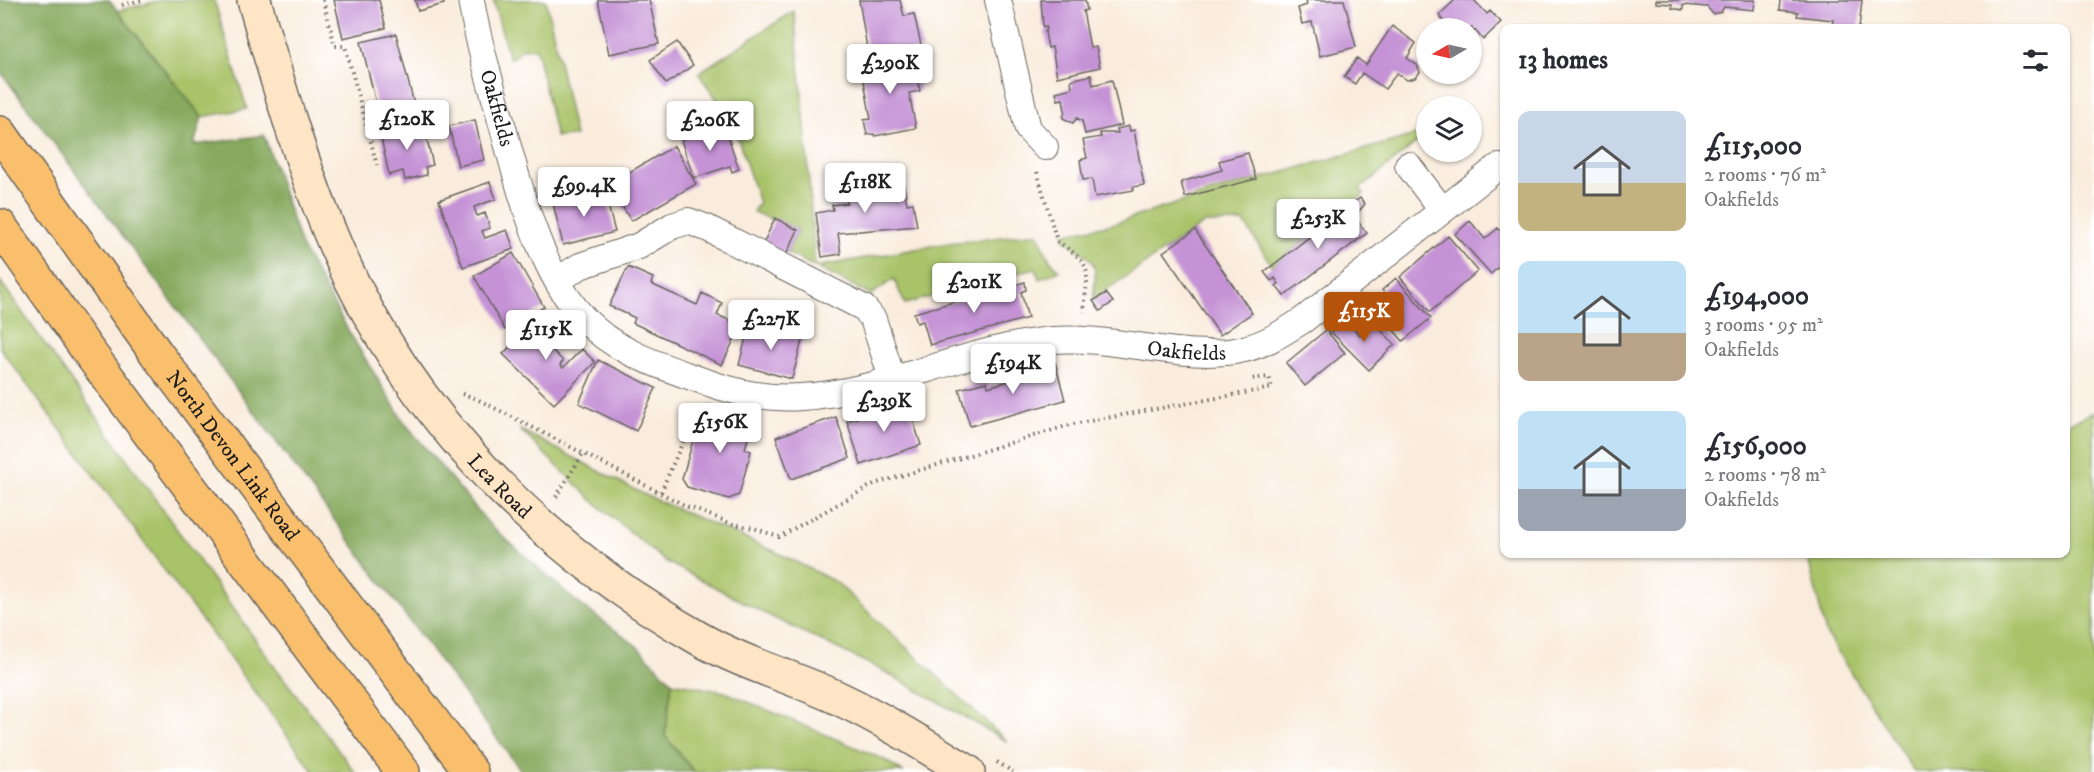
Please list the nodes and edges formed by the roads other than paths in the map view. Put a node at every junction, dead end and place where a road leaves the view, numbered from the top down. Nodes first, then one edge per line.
1 (254, 0) edge
2 (471, 0) edge
3 (998, 0) edge
4 (0, 133) edge
5 (1045, 147) road end
6 (1408, 165) dead end
7 (1498, 167) dead end
8 (1442, 210) junction
9 (0, 226) edge
10 (558, 280) junction
11 (892, 378) junction
12 (981, 766) edge
13 (403, 772) edge
14 (471, 772) edge

1 - 12 street, Lea Road
2 - 10 street, Oakfields
3 - 5 street
4 - 14 highway, North Devon Link Road
6 - 8 street
7 - 8 street, Oakfields
8 - 11 street, Oakfields
9 - 13 highway
10 - 11 street, Oakfields
10 - 11 street

